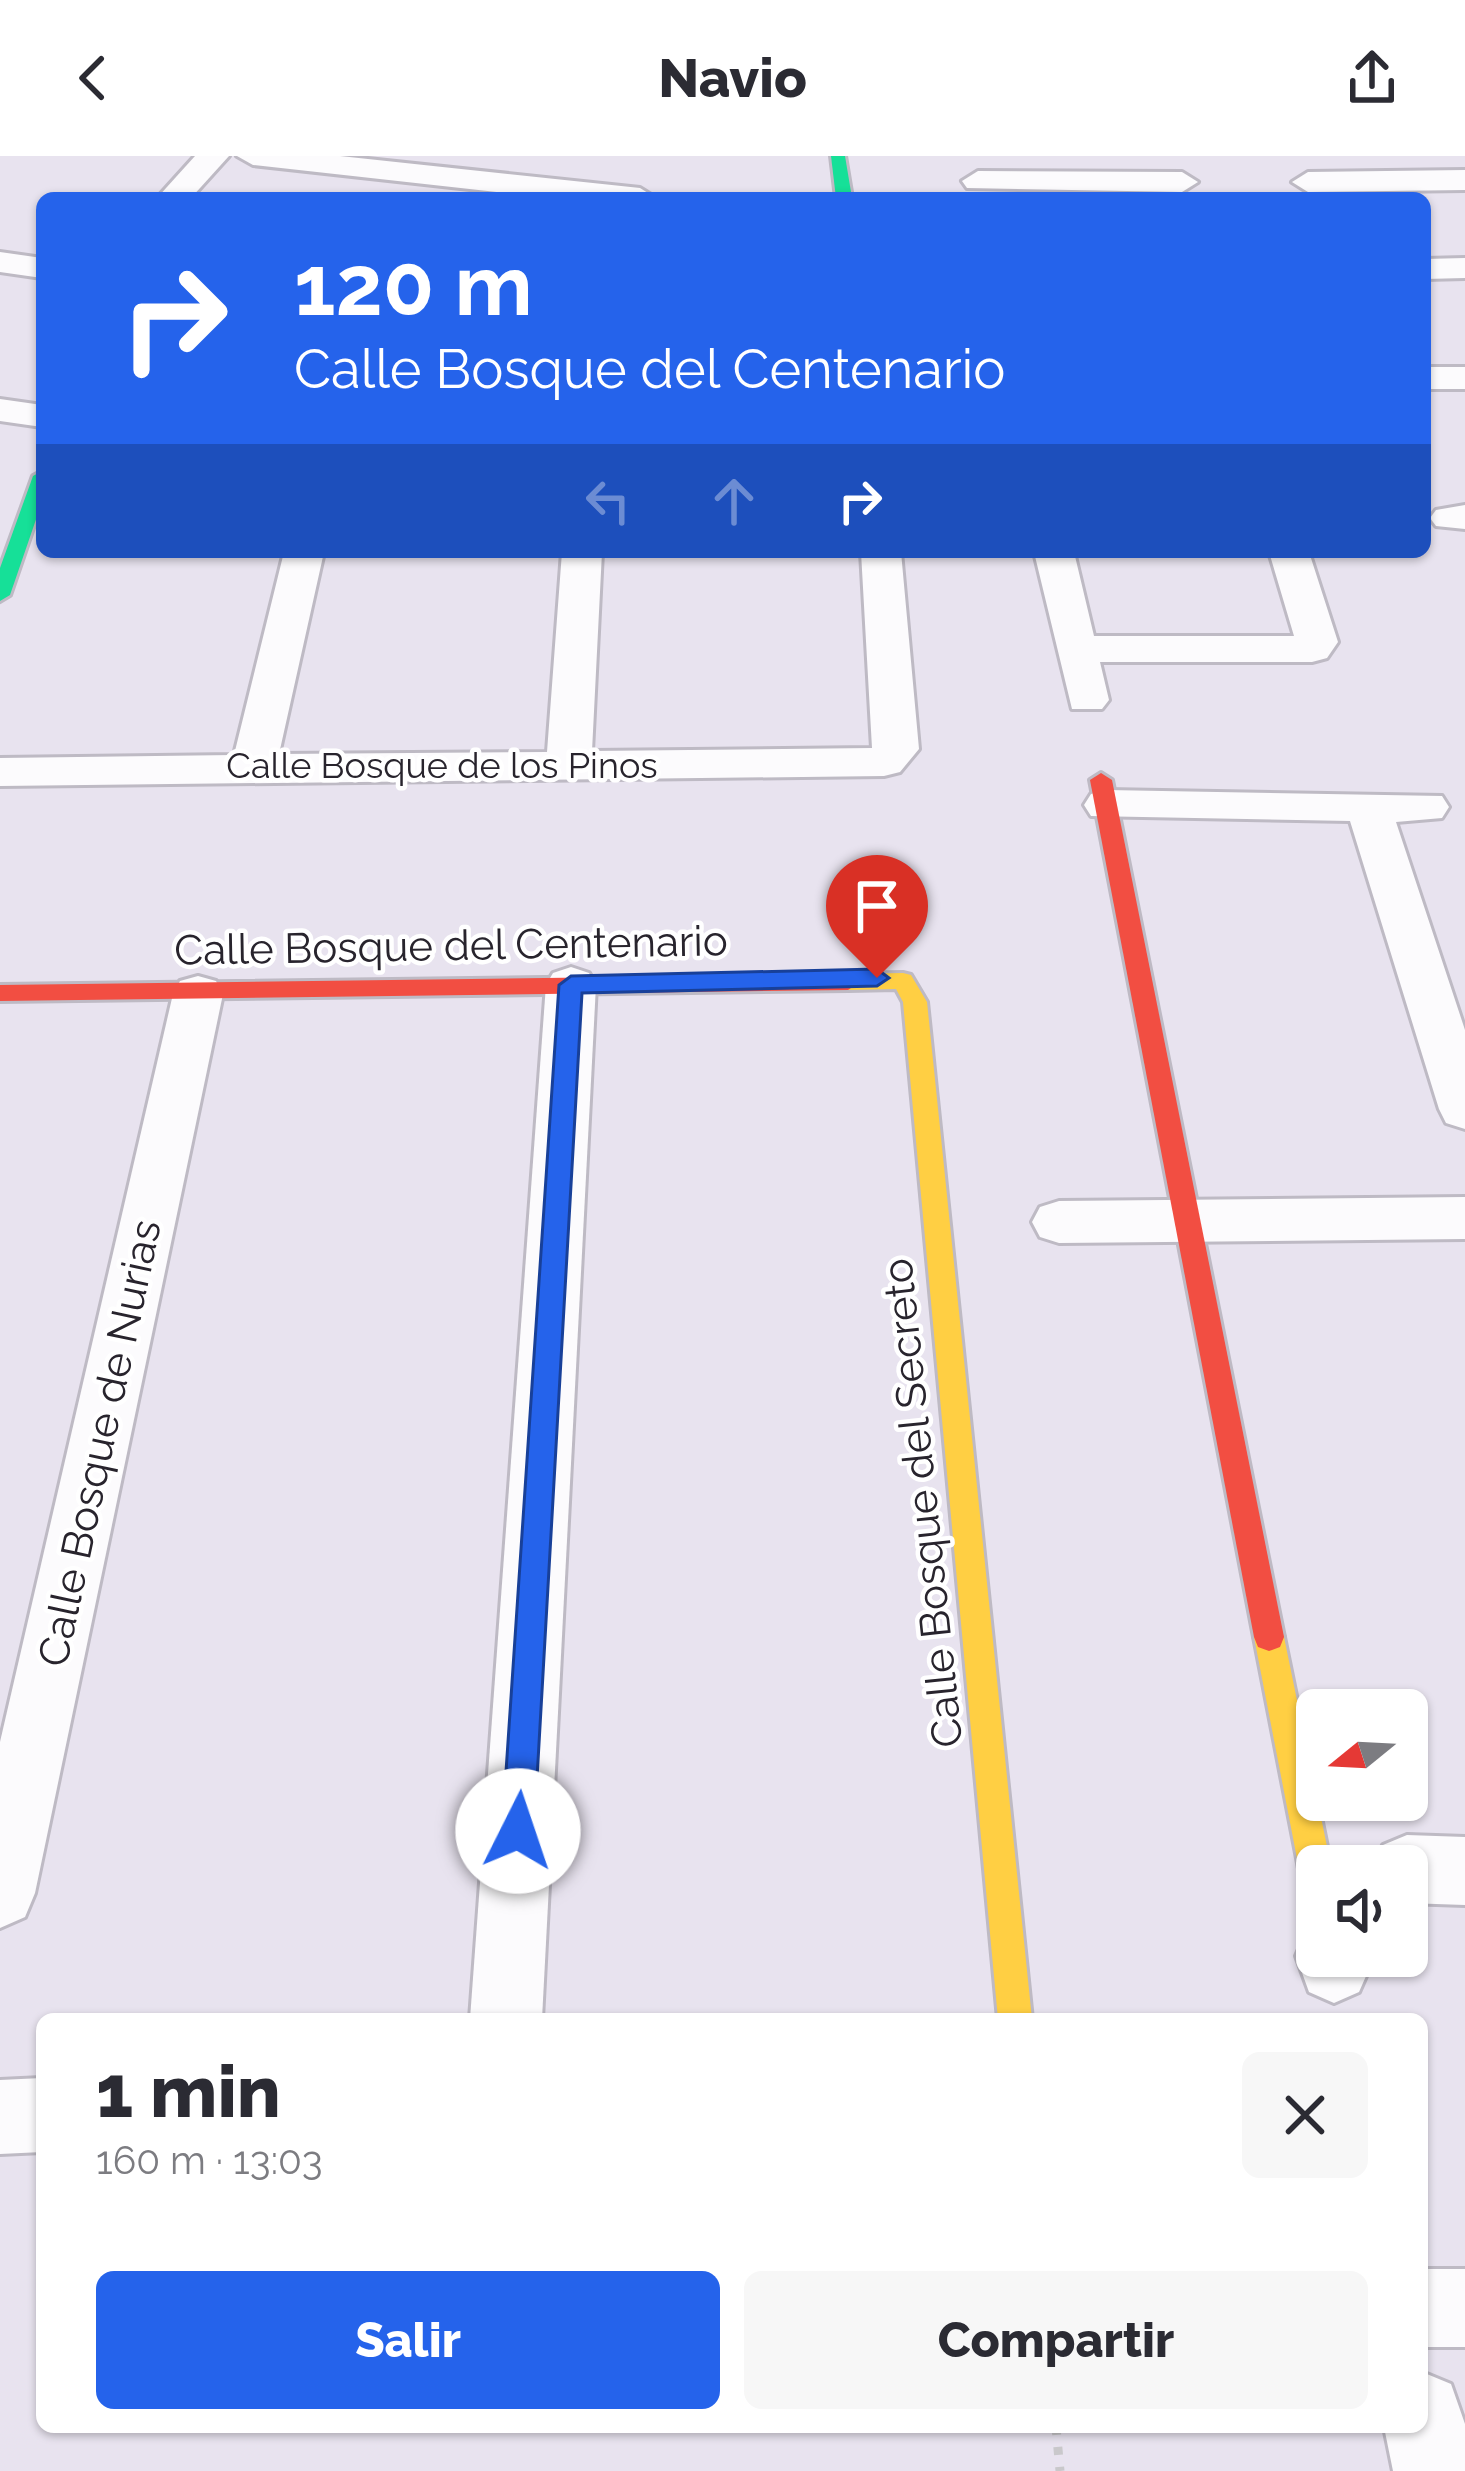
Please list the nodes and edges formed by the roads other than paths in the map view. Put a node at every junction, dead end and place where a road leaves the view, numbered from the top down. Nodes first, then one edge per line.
1 (213, 156) edge
2 (253, 156) edge
3 (838, 156) edge
4 (1465, 180) edge
5 (978, 182) edge
6 (1308, 182) dead end
7 (1172, 187) edge
8 (1361, 189) edge
9 (179, 192) edge
10 (585, 192) edge
11 (843, 192) edge
12 (0, 262) edge
13 (36, 267) edge
14 (1431, 268) edge
15 (1465, 268) edge
16 (1431, 378) edge
17 (1465, 378) edge
18 (0, 410) edge
19 (36, 415) edge
20 (36, 493) edge
21 (303, 558) edge
22 (582, 558) edge
23 (881, 558) edge
24 (1055, 558) edge
25 (1291, 558) edge
26 (0, 595) edge
27 (1075, 649) junction
28 (1087, 700) dead end
29 (569, 764) junction
30 (254, 766) junction
31 (0, 772) edge
32 (1104, 793) joint
33 (1426, 807) dead end
34 (1369, 808) junction
35 (904, 981) joint
36 (571, 985) junction
37 (0, 993) edge
38 (198, 994) junction
39 (1465, 1108) edge
40 (1465, 1219) edge
41 (1185, 1221) junction
42 (1059, 1222) dead end
43 (1311, 1845) edge
44 (1428, 1870) edge
45 (1465, 1871) edge
46 (0, 1893) edge
47 (506, 2013) edge
48 (1014, 2013) edge
49 (36, 2115) edge
50 (0, 2117) edge
51 (1428, 2308) edge
52 (1465, 2308) edge
53 (1426, 2433) edge
54 (1435, 2471) edge

1 - 9 street
2 - 10 street
3 - 11 street
4 - 8 street
5 - 7 street
6 - 8 street
12 - 13 street
14 - 15 street
16 - 17 street
18 - 19 street
20 - 26 street
21 - 30 street
22 - 29 street
23 - 29 street, Calle Bosque de los Pinos
24 - 27 street
25 - 27 street
27 - 28 street
29 - 30 street, Calle Bosque de los Pinos
30 - 31 street, Calle Bosque de los Pinos
32 - 34 street
32 - 41 street
33 - 34 street
34 - 39 street
35 - 36 street, Calle Bosque del Centenario
35 - 48 street, Calle Bosque del Secreto
36 - 38 street, Calle Bosque del Centenario
36 - 47 street
37 - 38 street, Calle Bosque del Centenario
38 - 46 street, Calle Bosque de Nurias
40 - 41 street
41 - 42 street
41 - 43 street
44 - 45 street
49 - 50 street
51 - 52 street
53 - 54 street

